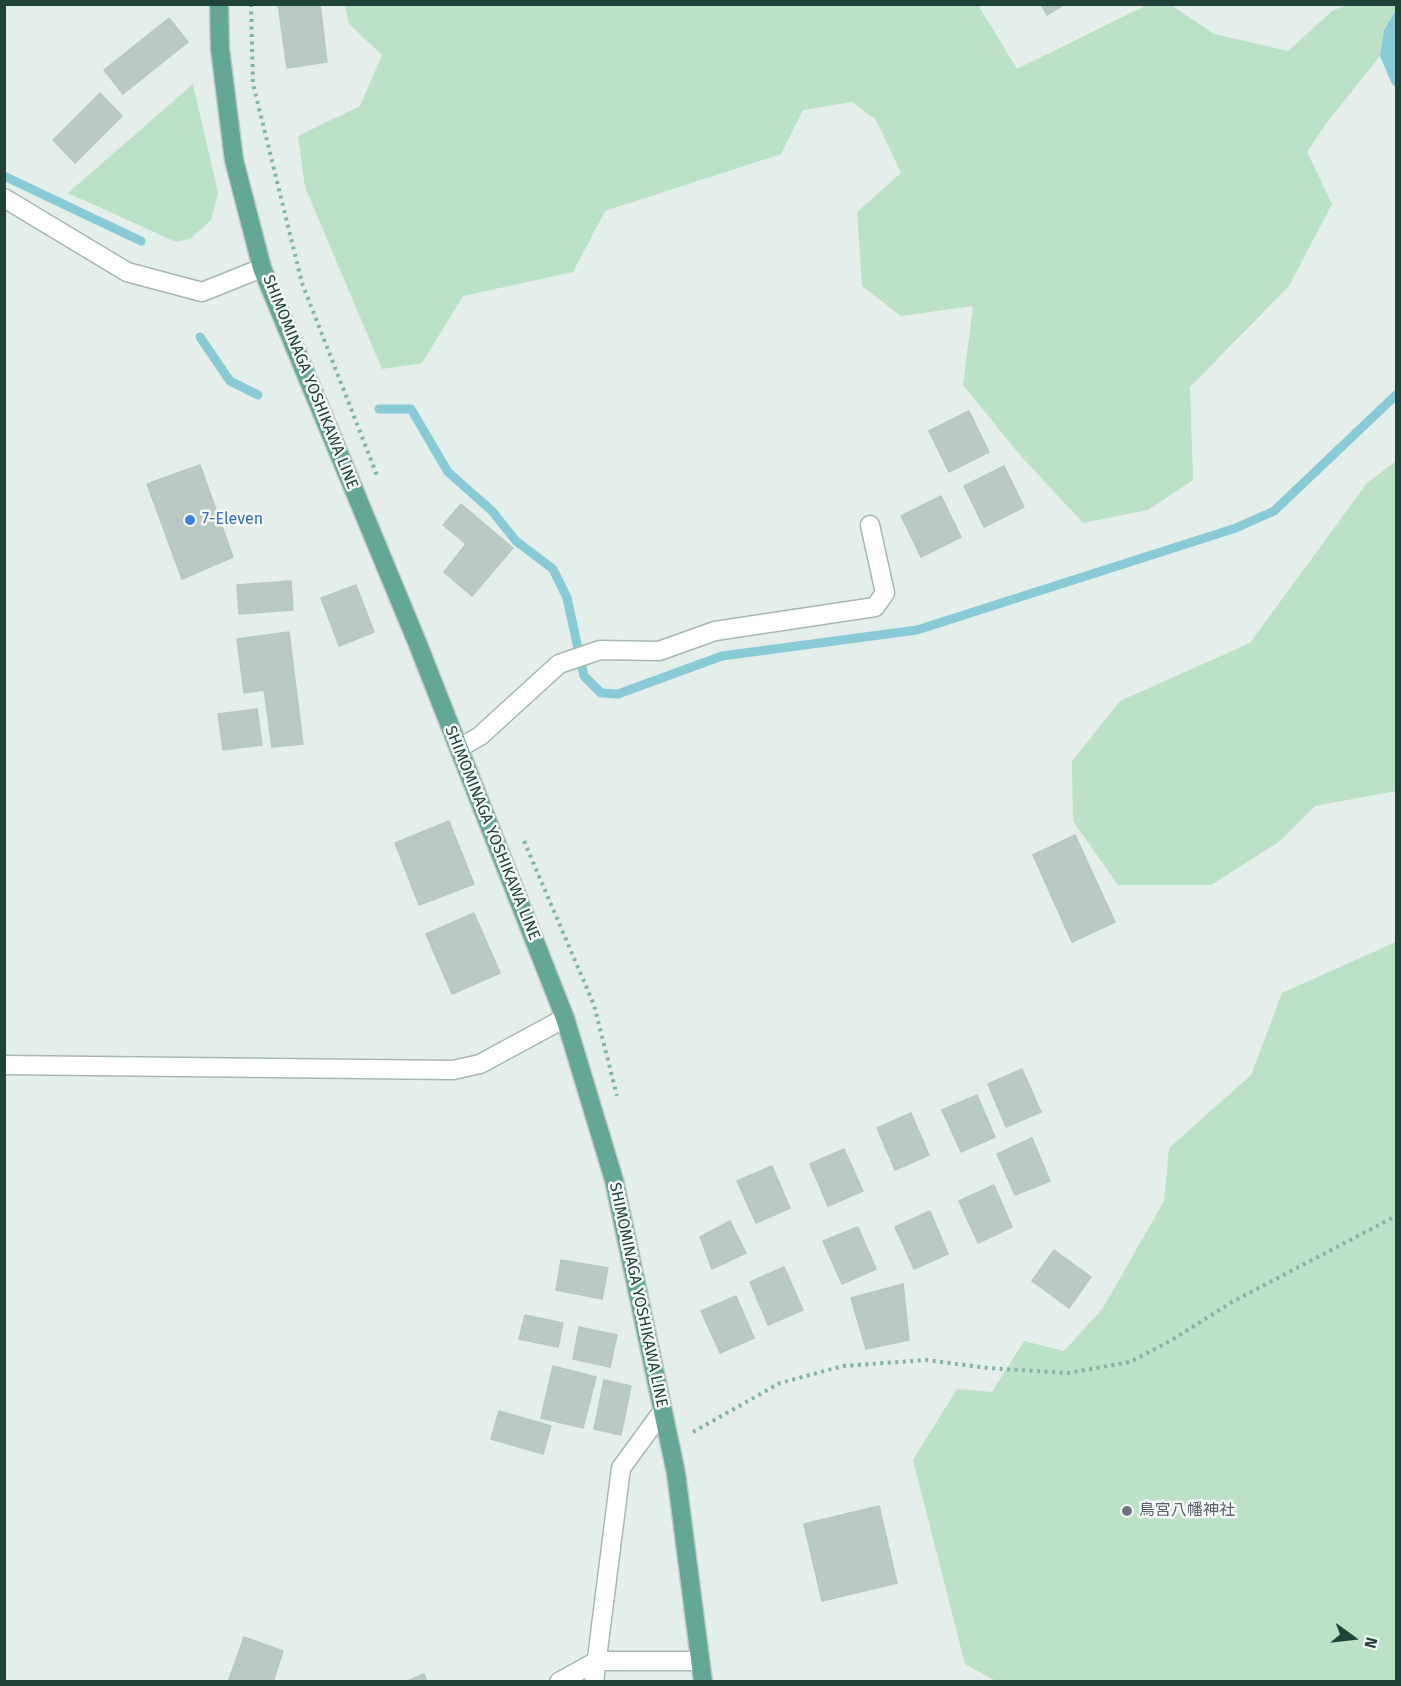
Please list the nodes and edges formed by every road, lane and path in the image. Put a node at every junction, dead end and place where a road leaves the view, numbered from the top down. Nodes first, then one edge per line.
1 (219, 4) edge
2 (4, 198) edge
3 (262, 268) junction
4 (870, 525) dead end
5 (459, 748) junction
6 (565, 1018) junction
7 (4, 1065) edge
8 (1396, 1216) edge
9 (662, 1412) junction
10 (670, 1445) junction
11 (597, 1661) junction
12 (700, 1661) junction
13 (559, 1682) edge
14 (594, 1682) edge
15 (703, 1682) edge

1 - 3 main road, SHIMOMINAGA YOSHIKAWA LINE
2 - 3 street
3 - 5 main road, SHIMOMINAGA YOSHIKAWA LINE
4 - 5 street
5 - 6 main road, SHIMOMINAGA YOSHIKAWA LINE
6 - 7 street
6 - 9 main road, SHIMOMINAGA YOSHIKAWA LINE
8 - 10 path
9 - 10 main road, SHIMOMINAGA YOSHIKAWA LINE
9 - 11 street
10 - 12 main road, SHIMOMINAGA YOSHIKAWA LINE
11 - 12 street
11 - 13 street
11 - 14 street
12 - 15 main road, SHIMOMINAGA YOSHIKAWA LINE

